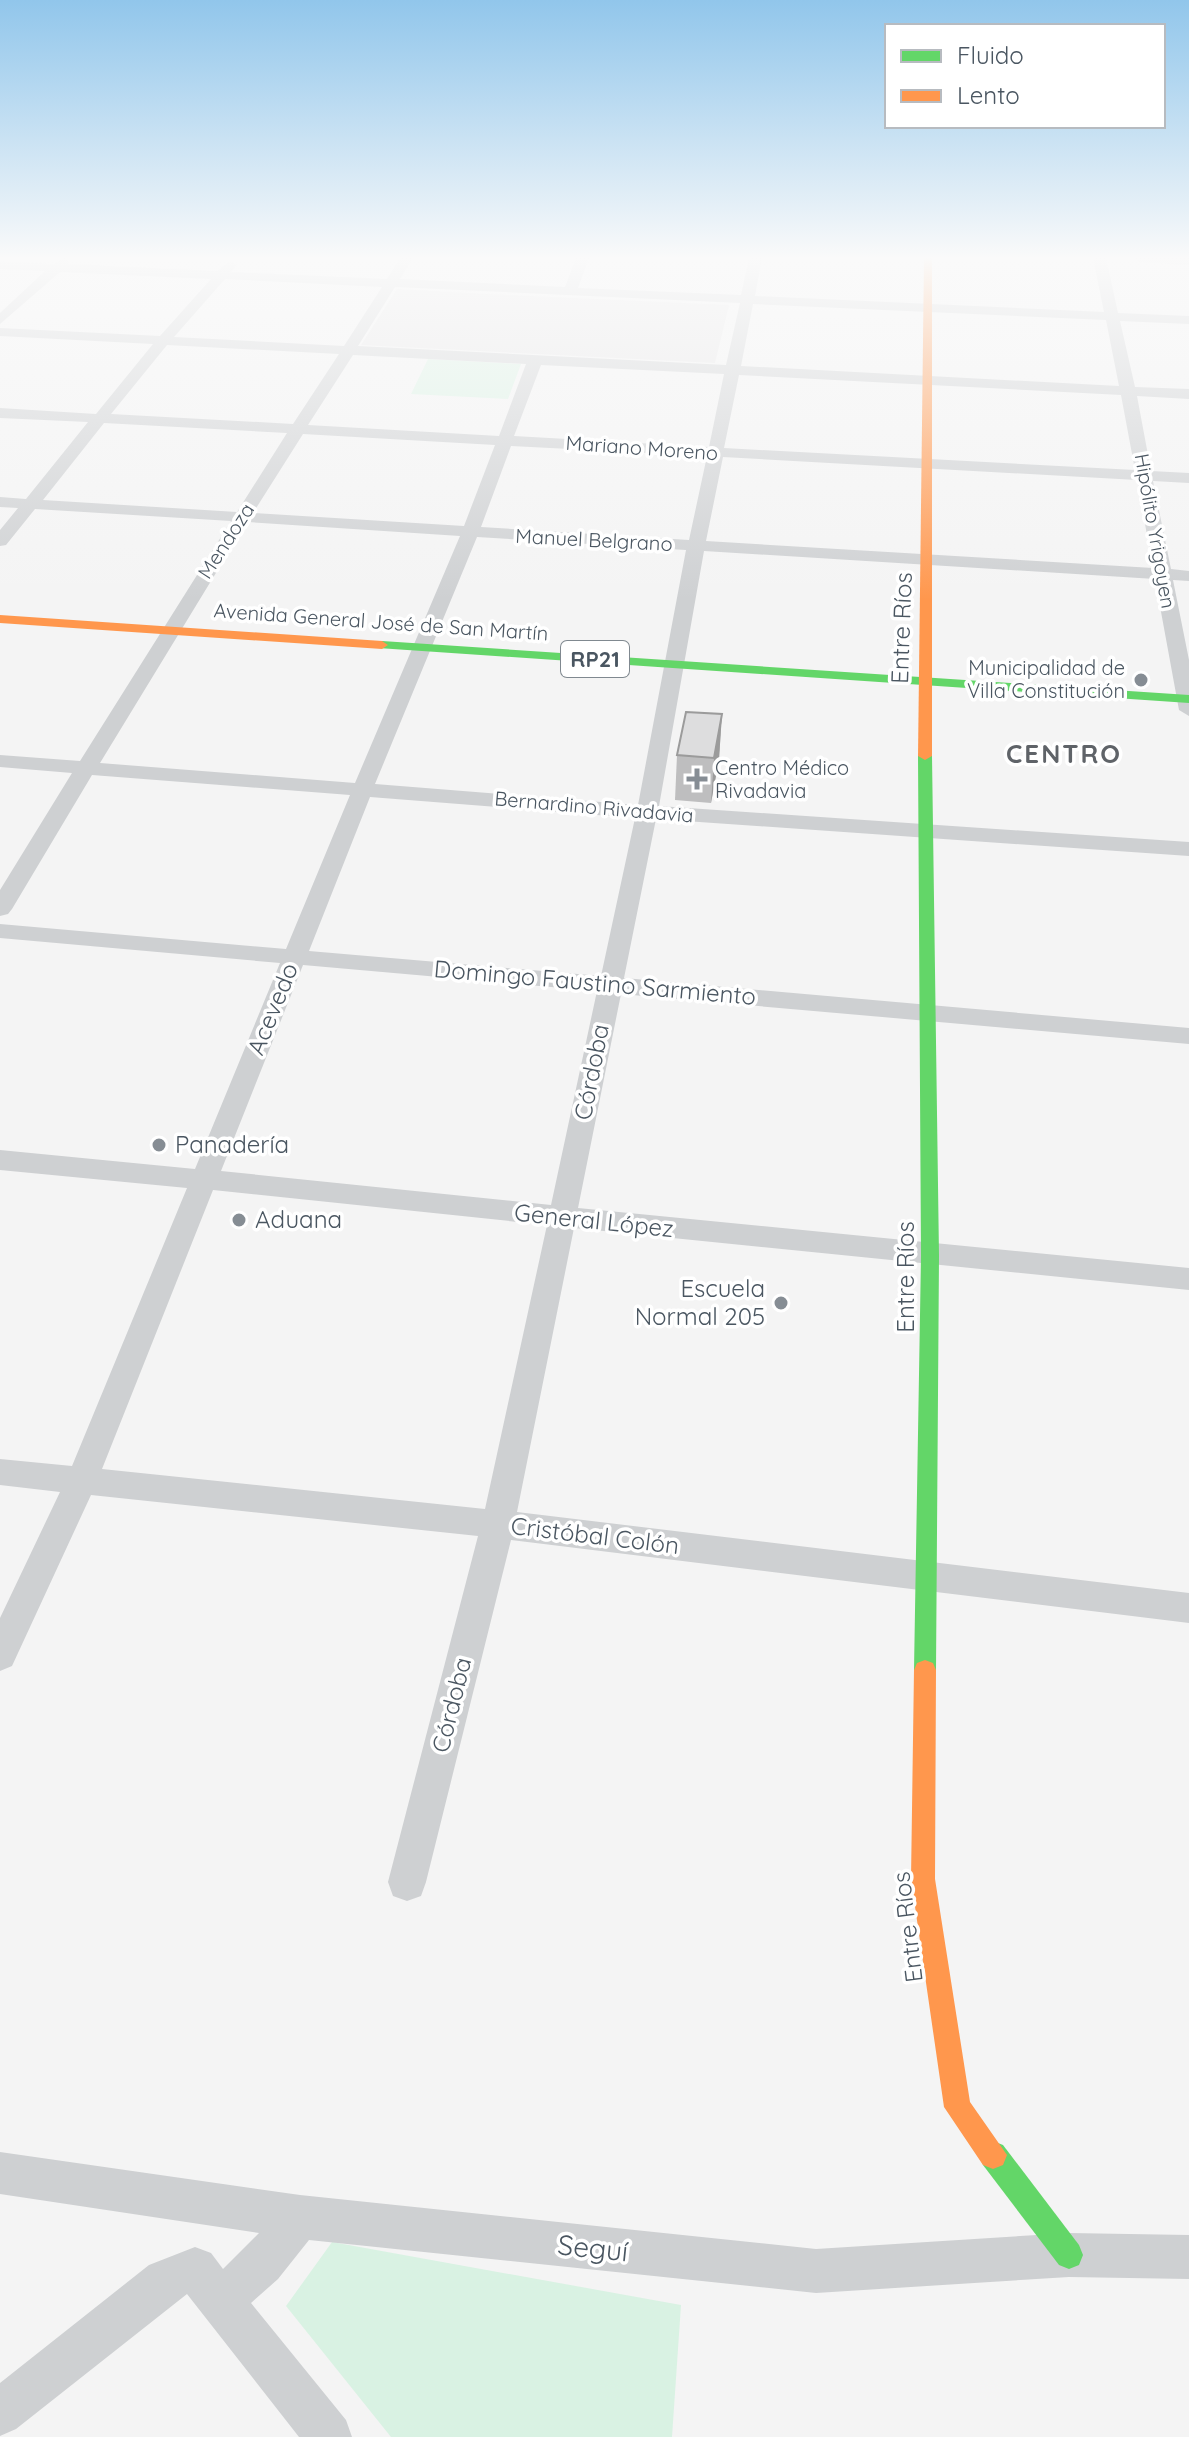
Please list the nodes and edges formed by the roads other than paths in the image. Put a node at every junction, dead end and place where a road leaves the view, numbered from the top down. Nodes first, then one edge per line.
1 (138, 372) edge
2 (334, 372) edge
3 (530, 372) edge
4 (733, 372) edge
5 (767, 372) edge
6 (928, 372) edge
7 (1123, 372) edge
8 (928, 380) junction
9 (1128, 391) junction
10 (1189, 394) edge
11 (0, 413) edge
12 (100, 418) junction
13 (298, 429) junction
14 (504, 439) junction
15 (716, 453) junction
16 (926, 464) junction
17 (1145, 475) junction
18 (1189, 478) edge
19 (0, 502) edge
20 (30, 505) junction
21 (242, 518) junction
22 (470, 533) junction
23 (0, 541) edge
24 (696, 546) junction
25 (928, 560) junction
26 (1162, 574) junction
27 (1189, 576) edge
28 (0, 619) edge
29 (170, 630) junction
30 (421, 646) junction
31 (674, 664) junction
32 (924, 681) junction
33 (1188, 703) edge
34 (0, 761) edge
35 (85, 768) junction
36 (364, 787) junction
37 (647, 812) junction
38 (927, 831) junction
39 (1189, 849) edge
40 (0, 909) edge
41 (0, 931) edge
42 (295, 957) junction
43 (609, 984) junction
44 (930, 1012) junction
45 (1189, 1036) edge
46 (0, 1160) edge
47 (203, 1178) junction
48 (563, 1217) junction
49 (930, 1256) junction
50 (1189, 1279) edge
51 (0, 1472) edge
52 (81, 1482) junction
53 (498, 1524) junction
54 (928, 1577) junction
55 (1189, 1608) edge
56 (0, 1655) edge
57 (407, 1882) dead end
58 (0, 2173) edge
59 (300, 2217) junction
60 (1069, 2255) junction
61 (1189, 2257) edge
62 (221, 2301) junction
63 (0, 2413) edge
64 (329, 2437) edge

1 - 12 street
2 - 13 street, Mendoza
3 - 14 street, Acevedo
4 - 15 street, Córdoba
5 - 8 street
6 - 8 street, Entre Ríos
7 - 9 street, Hipólito Yrigoyen
8 - 9 street
8 - 16 street, Entre Ríos
9 - 10 street
9 - 17 street, Hipólito Yrigoyen
11 - 12 street, Mariano Moreno
12 - 13 street, Mariano Moreno
12 - 20 street
13 - 14 street, Mariano Moreno
13 - 21 street, Mendoza
14 - 15 street, Mariano Moreno
14 - 22 street, Acevedo
15 - 16 street, Mariano Moreno
15 - 24 street, Córdoba
16 - 17 street, Mariano Moreno
16 - 25 street, Entre Ríos
17 - 18 street, Mariano Moreno
17 - 26 street, Hipólito Yrigoyen
19 - 20 street, Manuel Belgrano
20 - 21 street, Manuel Belgrano
20 - 23 street
21 - 22 street, Manuel Belgrano
21 - 29 street, Mendoza
22 - 24 street, Manuel Belgrano
22 - 30 street, Acevedo
24 - 25 street, Manuel Belgrano
24 - 31 street, Córdoba
25 - 26 street, Manuel Belgrano
25 - 32 street, Entre Ríos
26 - 27 street, Manuel Belgrano
26 - 33 street, Hipólito Yrigoyen
28 - 29 street, Avenida General José de San Martín / RP21
29 - 30 street, Avenida General José de San Martín / RP21
29 - 35 street, Mendoza
30 - 31 street, Avenida General José de San Martín / RP21
30 - 36 street, Acevedo
31 - 32 street, Avenida General José de San Martín / RP21
31 - 37 street, Córdoba
32 - 33 street, Avenida General José de San Martín / RP21
32 - 38 street, Entre Ríos
34 - 35 street, Bernardino Rivadavia
35 - 36 street, Bernardino Rivadavia
35 - 40 street, Mendoza
36 - 37 street, Bernardino Rivadavia
36 - 42 street, Acevedo
37 - 38 street, Bernardino Rivadavia
37 - 43 street, Córdoba
38 - 39 street, Bernardino Rivadavia
38 - 44 street, Entre Ríos
41 - 42 street, Domingo Faustino Sarmiento
42 - 43 street, Domingo Faustino Sarmiento
42 - 47 street, Acevedo
43 - 44 street, Domingo Faustino Sarmiento
43 - 48 street, Córdoba
44 - 45 street, Domingo Faustino Sarmiento
44 - 49 street, Entre Ríos
46 - 47 street, General López
47 - 48 street, General López
47 - 52 street, Acevedo
48 - 49 street, General López
48 - 53 street, Córdoba
49 - 50 street, General López
49 - 54 street, Entre Ríos
51 - 52 street, Cristóbal Colón
52 - 53 street, Cristóbal Colón
52 - 56 street, Acevedo
53 - 54 street, Cristóbal Colón
53 - 57 street, Córdoba
54 - 55 street, Cristóbal Colón
54 - 60 street, Entre Ríos
58 - 59 street, Seguí
59 - 60 street, Seguí
59 - 62 street
60 - 61 street, Seguí
62 - 63 street
62 - 64 street

